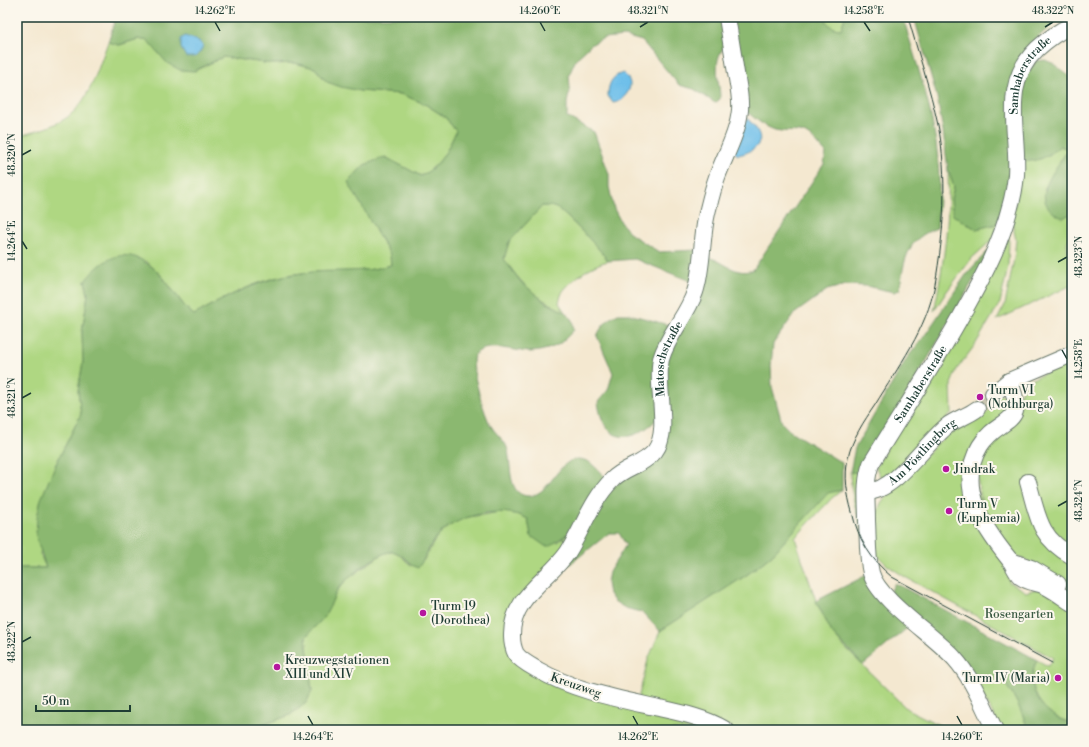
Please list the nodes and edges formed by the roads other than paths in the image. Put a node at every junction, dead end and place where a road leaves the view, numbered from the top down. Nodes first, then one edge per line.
1 (727, 17) edge
2 (1072, 25) edge
3 (1072, 354) edge
4 (1009, 382) junction
5 (993, 394) tunnel mouth
6 (977, 409) tunnel mouth
7 (1028, 482) dead end
8 (867, 492) junction
9 (1072, 556) edge
10 (1011, 561) junction
11 (1072, 592) edge
12 (1072, 603) edge
13 (517, 655) joint
14 (726, 730) edge
15 (996, 730) edge

1 - 13 street, Matoschstraße
2 - 8 street, Samhaberstraße
3 - 4 street
4 - 5 street
4 - 10 street
6 - 8 street, Am Pöstlingberg
7 - 9 street
8 - 15 street, Samhaberstraße
10 - 11 street
10 - 12 street
13 - 14 street, Kreuzweg

